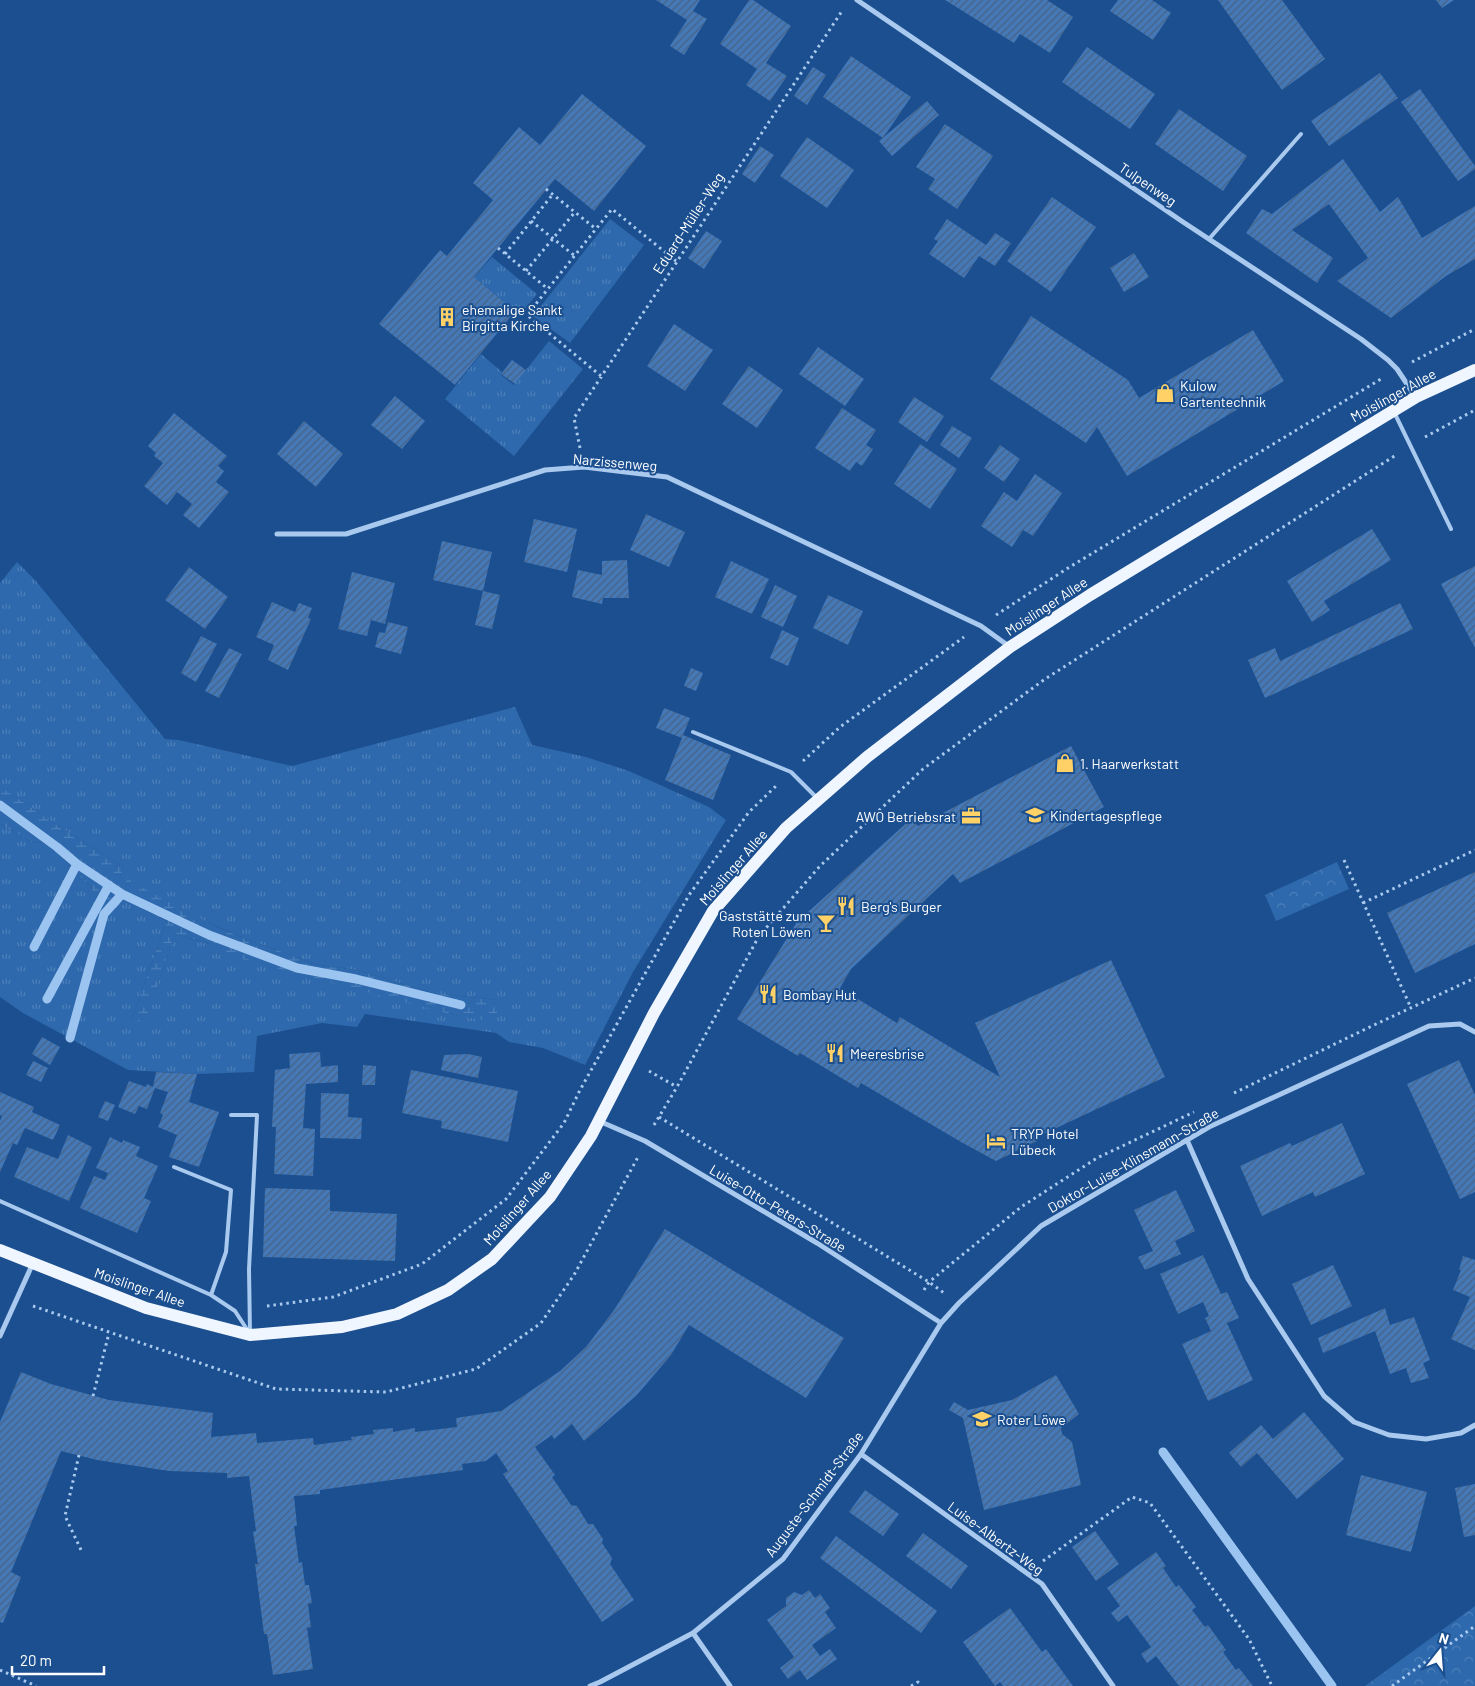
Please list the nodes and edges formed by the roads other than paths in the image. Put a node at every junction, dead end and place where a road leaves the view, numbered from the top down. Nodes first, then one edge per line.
1 (857, 0) edge
2 (1301, 134) dead end
3 (1209, 239) junction
4 (1475, 370) edge
5 (1416, 396) junction
6 (1393, 410) junction
7 (1451, 528) dead end
8 (277, 534) dead end
9 (1010, 647) junction
10 (692, 732) dead end
11 (818, 800) junction
12 (1475, 1032) edge
13 (231, 1115) dead end
14 (599, 1121) junction
15 (1187, 1140) junction
16 (174, 1167) dead end
17 (0, 1201) edge
18 (0, 1250) edge
19 (33, 1263) junction
20 (211, 1295) junction
21 (941, 1323) junction
22 (0, 1336) edge
23 (250, 1336) junction
24 (1475, 1425) edge
25 (861, 1454) junction
26 (693, 1633) junction
27 (590, 1686) edge
28 (730, 1686) edge
29 (1113, 1686) edge

1 - 3 street, Tulpenweg
2 - 3 lane
3 - 5 street, Tulpenweg
4 - 5 main road, Moislinger Allee
5 - 6 main road, Moislinger Allee
6 - 7 lane
6 - 9 main road, Moislinger Allee
8 - 9 street, Narzissenweg
9 - 11 main road, Moislinger Allee
10 - 11 lane
11 - 14 main road, Moislinger Allee
12 - 15 street, Doktor-Luise-Klinsmann-Straße
13 - 23 lane
14 - 21 street, Luise-Otto-Peters-Straße
14 - 23 main road, Moislinger Allee
15 - 21 street, Doktor-Luise-Klinsmann-Straße
15 - 24 street
16 - 20 lane
17 - 20 lane
18 - 19 main road, Moislinger Allee
19 - 22 street
19 - 23 main road, Moislinger Allee
20 - 23 lane
21 - 25 street, Auguste-Schmidt-Straße
25 - 26 street, Auguste-Schmidt-Straße
25 - 29 street, Luise-Albertz-Weg
26 - 27 street, Auguste-Schmidt-Straße
26 - 28 street

